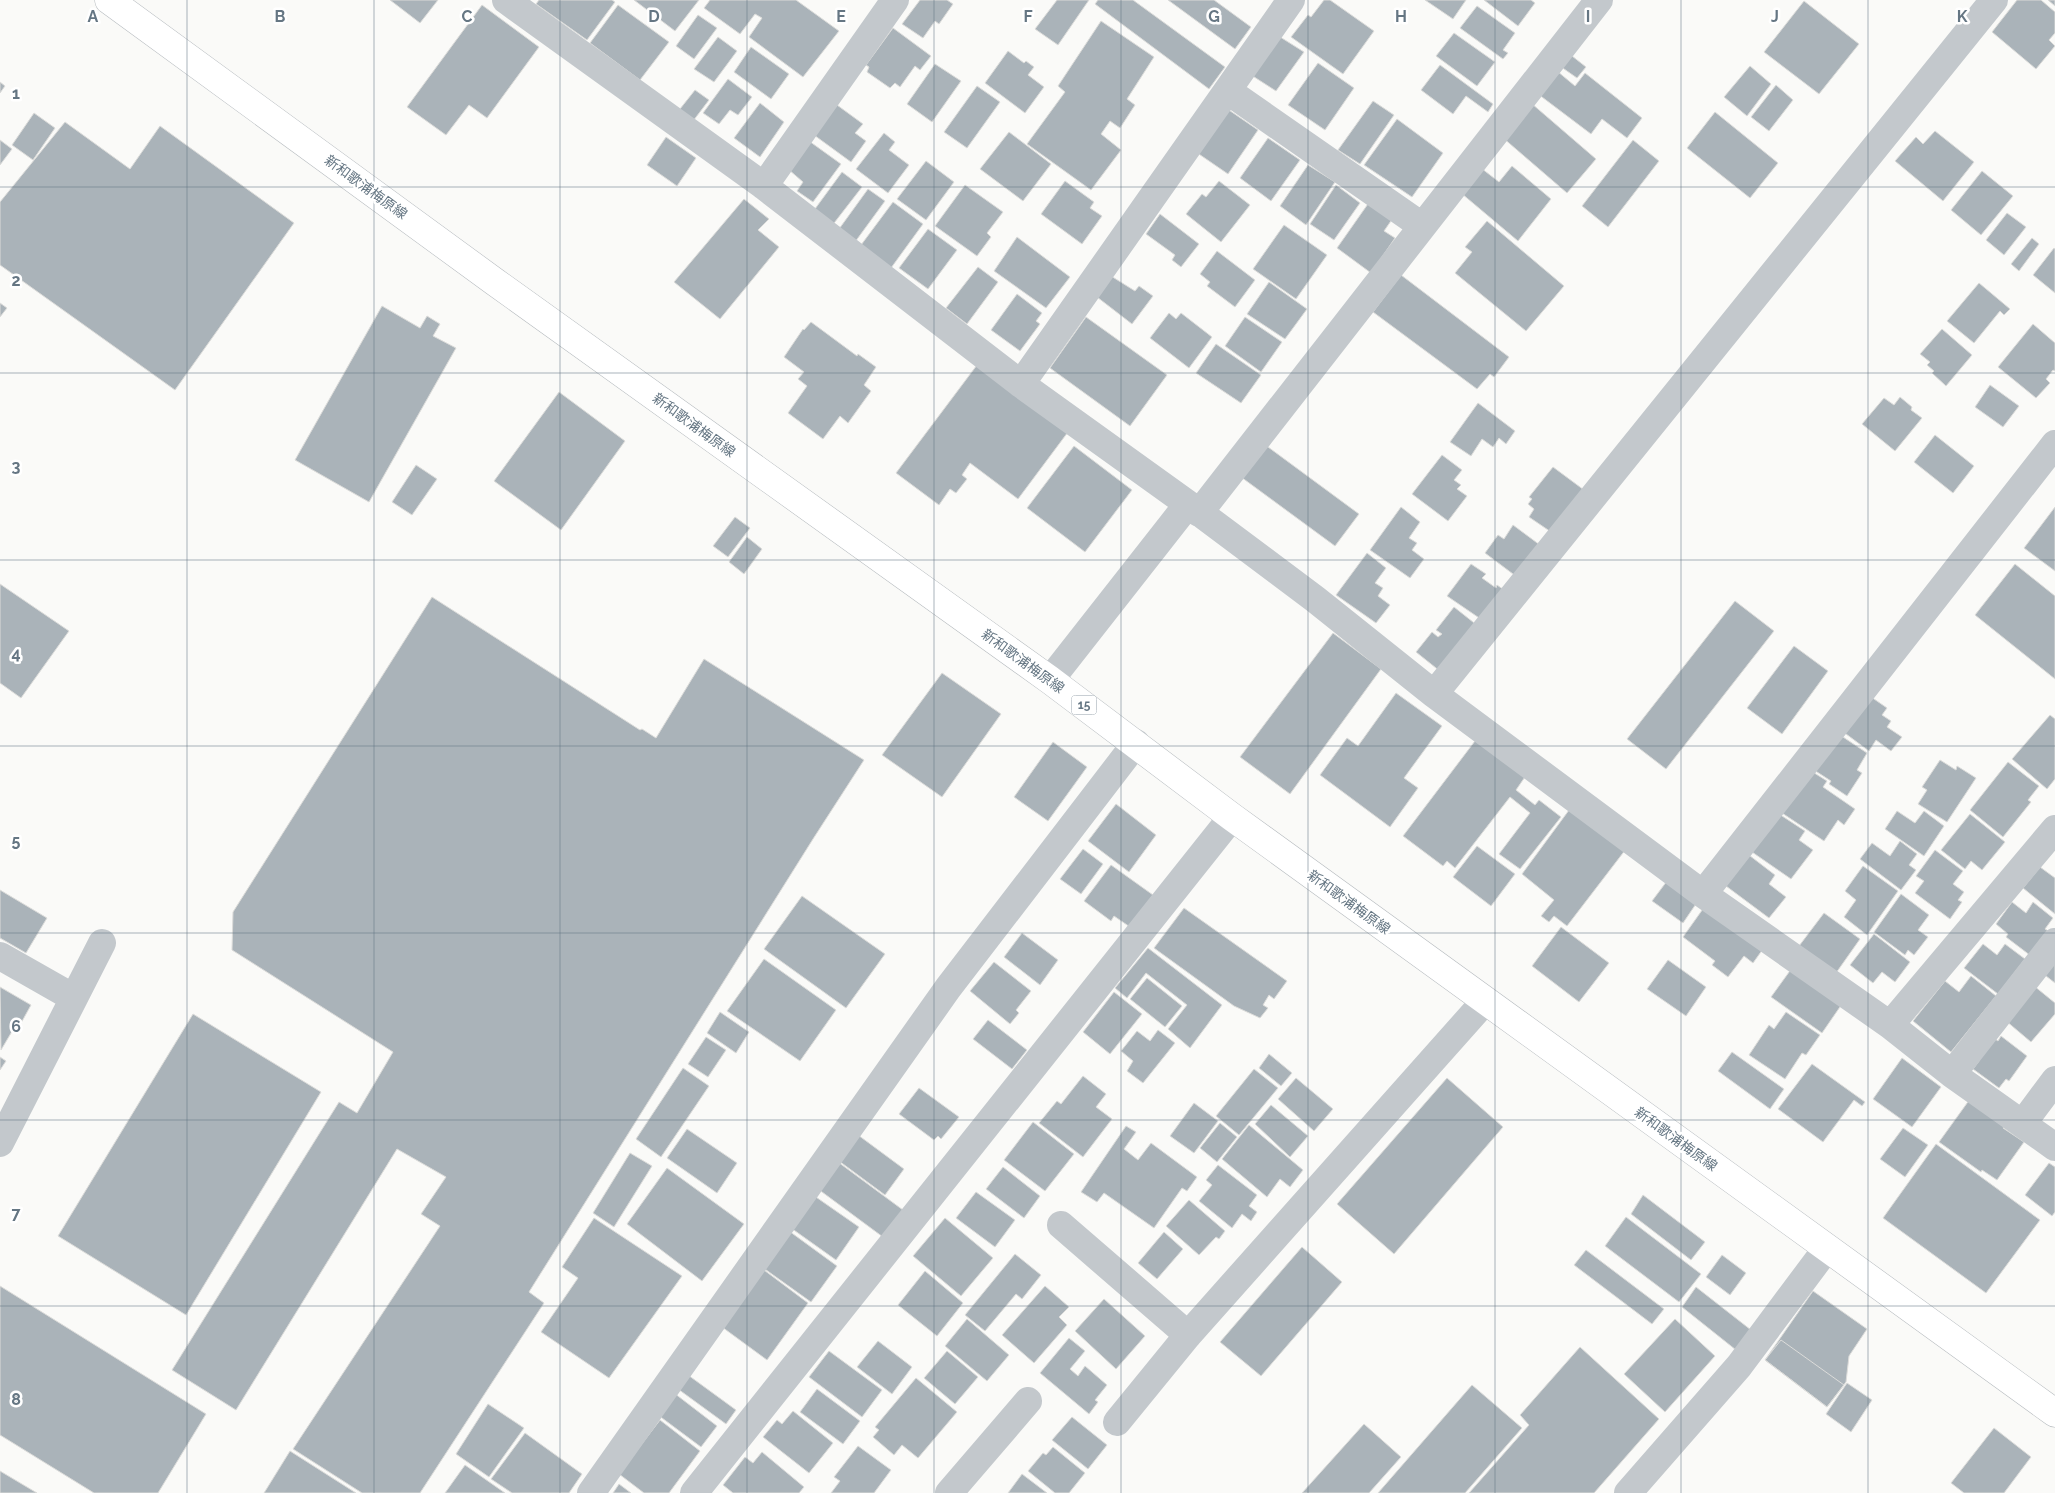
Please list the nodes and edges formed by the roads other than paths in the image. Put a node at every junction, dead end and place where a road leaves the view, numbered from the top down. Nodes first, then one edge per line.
1 (506, 0) edge
2 (895, 0) edge
3 (1291, 0) edge
4 (1599, 0) edge
5 (1994, 0) edge
6 (114, 1) edge
7 (1228, 92) junction
8 (764, 186) junction
9 (1422, 226) junction
10 (1021, 384) junction
11 (2054, 447) edge
12 (1194, 509) junction
13 (1050, 680) junction
14 (1434, 694) junction
15 (1136, 743) junction
16 (1232, 817) junction
17 (2055, 829) edge
18 (1703, 894) junction
19 (2055, 942) edge
20 (102, 943) dead end
21 (0, 956) edge
22 (74, 998) junction
23 (1485, 1001) junction
24 (1890, 1025) junction
25 (1952, 1074) junction
26 (2055, 1080) edge
27 (2023, 1123) junction
28 (2, 1134) edge
29 (2055, 1147) edge
30 (1061, 1225) dead end
31 (1827, 1248) junction
32 (1188, 1335) junction
33 (1028, 1401) dead end
34 (2055, 1413) edge
35 (1117, 1422) dead end
36 (591, 1493) edge
37 (694, 1493) edge
38 (949, 1493) edge
39 (1628, 1493) edge

1 - 8 street
2 - 8 street
3 - 7 street
4 - 9 street
5 - 14 street
6 - 13 main road, 新和歌浦梅原線 / 15
7 - 9 street
7 - 10 street
8 - 10 street
9 - 12 street
10 - 12 street
11 - 18 street
12 - 13 street
12 - 14 street
13 - 15 main road, 新和歌浦梅原線 / 15
14 - 18 street
15 - 16 main road, 新和歌浦梅原線 / 15
15 - 36 street
16 - 23 main road, 新和歌浦梅原線 / 15
16 - 37 street
17 - 24 street
18 - 24 street
19 - 25 street
20 - 22 street
21 - 22 street
22 - 28 street
23 - 31 main road, 新和歌浦梅原線 / 15
23 - 32 street
24 - 25 street
25 - 27 street
26 - 27 street
27 - 29 street
30 - 32 street
31 - 34 main road, 新和歌浦梅原線 / 15
31 - 39 street
32 - 35 street
33 - 38 street

